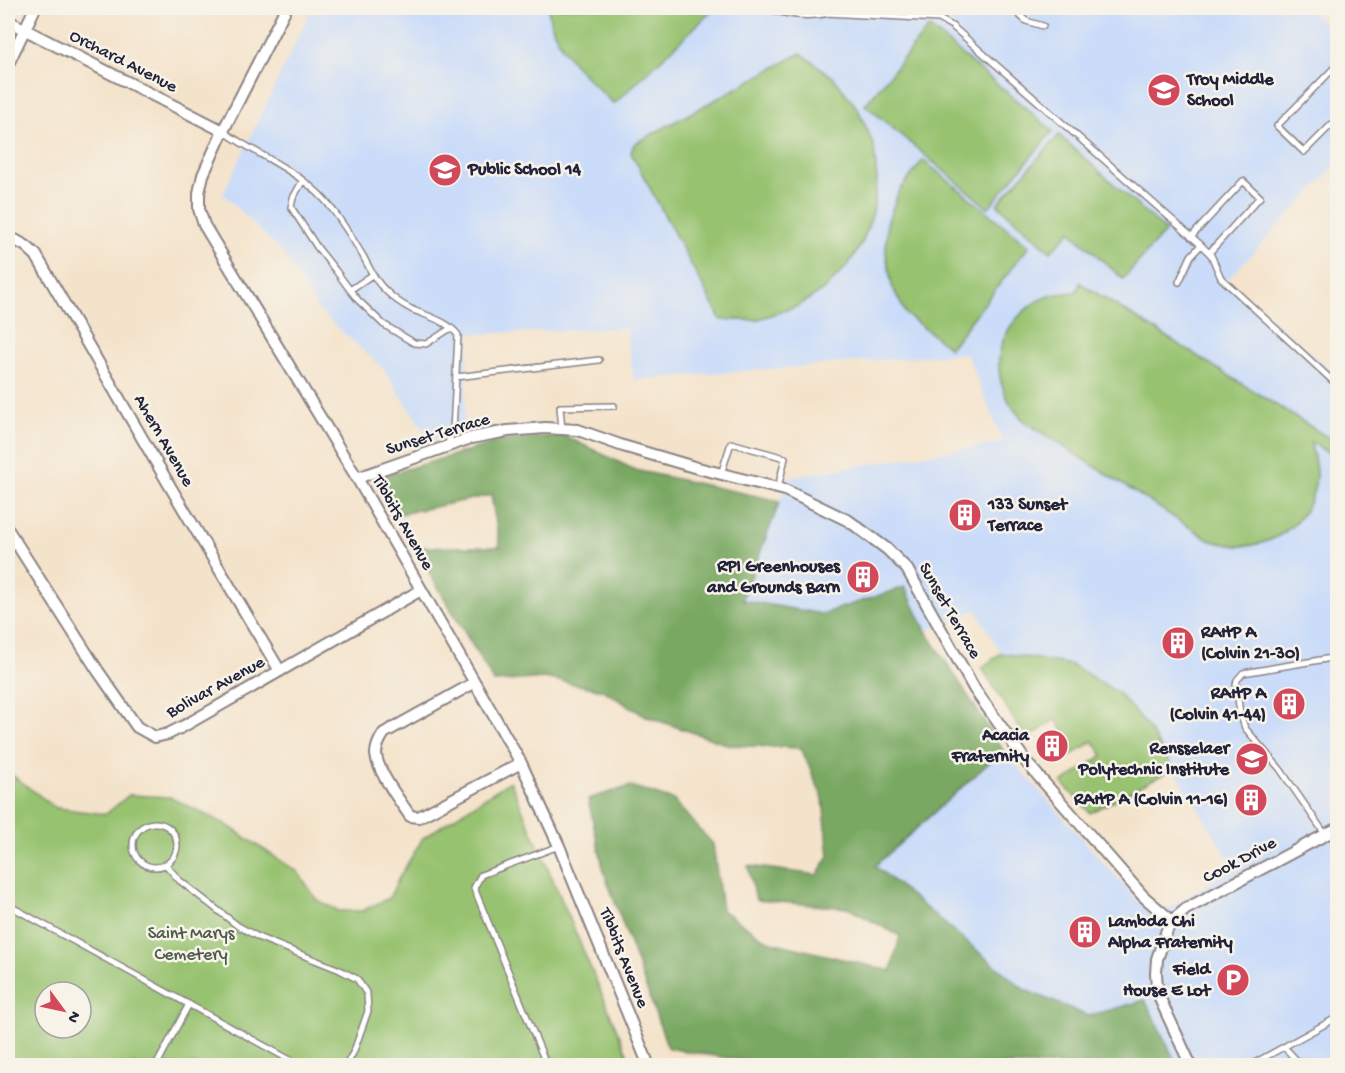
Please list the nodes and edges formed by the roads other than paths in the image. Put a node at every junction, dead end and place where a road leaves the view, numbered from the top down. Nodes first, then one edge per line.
1 (35, 8) edge
2 (286, 8) edge
3 (767, 8) edge
4 (846, 8) edge
5 (1012, 8) edge
6 (826, 13) junction
7 (8, 21) edge
8 (1043, 26) dead end
9 (24, 30) junction
10 (8, 64) edge
11 (1338, 71) edge
12 (1338, 118) edge
13 (223, 132) junction
14 (303, 180) junction
15 (8, 236) edge
16 (1191, 237) junction
17 (1201, 245) junction
18 (1209, 253) junction
19 (372, 275) junction
20 (1179, 282) dead end
21 (350, 290) junction
22 (451, 328) junction
23 (599, 360) dead end
24 (456, 377) junction
25 (1335, 383) dead end
26 (614, 406) dead end
27 (562, 429) junction
28 (446, 447) junction
29 (721, 474) junction
30 (357, 478) junction
31 (778, 488) junction
32 (8, 530) edge
33 (422, 590) junction
34 (1338, 657) edge
35 (280, 671) junction
36 (474, 683) junction
37 (521, 763) junction
38 (1338, 828) edge
39 (1325, 834) junction
40 (559, 846) junction
41 (166, 865) junction
42 (8, 905) edge
43 (1172, 921) junction
44 (189, 1004) junction
45 (1338, 1017) edge
46 (1284, 1047) junction
47 (156, 1065) edge
48 (301, 1065) edge
49 (346, 1065) edge
50 (547, 1065) edge
51 (649, 1065) edge
52 (1191, 1065) edge
53 (1249, 1065) edge
54 (1302, 1065) edge

1 - 9 street
2 - 13 street, Tibbits Avenue
3 - 6 lane
4 - 6 lane
5 - 8 lane
6 - 16 lane
7 - 9 street, Orchard Avenue
9 - 10 street
9 - 13 street, Orchard Avenue
11 - 12 lane
13 - 14 lane
13 - 30 street, Tibbits Avenue
14 - 19 lane
14 - 21 lane
15 - 35 street, Ahern Avenue
16 - 17 lane
16 - 18 lane
17 - 18 lane
17 - 20 lane
18 - 25 lane
19 - 21 lane
19 - 22 lane
21 - 22 lane
22 - 24 lane
23 - 24 lane
24 - 28 lane
26 - 27 lane
27 - 28 street, Sunset Terrace
27 - 29 street, Sunset Terrace
28 - 30 street, Sunset Terrace
29 - 31 street, Sunset Terrace
29 - 31 lane
30 - 33 street, Tibbits Avenue
31 - 43 street, Sunset Terrace
32 - 35 street, Bolivar Avenue
33 - 35 street, Bolivar Avenue
33 - 36 street, Tibbits Avenue
34 - 39 lane
36 - 37 street, Tibbits Avenue
36 - 37 street
37 - 40 street, Tibbits Avenue
38 - 39 street, Cook Drive
39 - 43 street, Cook Drive
40 - 50 lane
40 - 51 street, Tibbits Avenue
41 - 41 lane
41 - 49 lane
42 - 44 lane
43 - 52 street
44 - 47 lane
44 - 48 lane
45 - 46 lane
46 - 53 lane
46 - 54 lane

